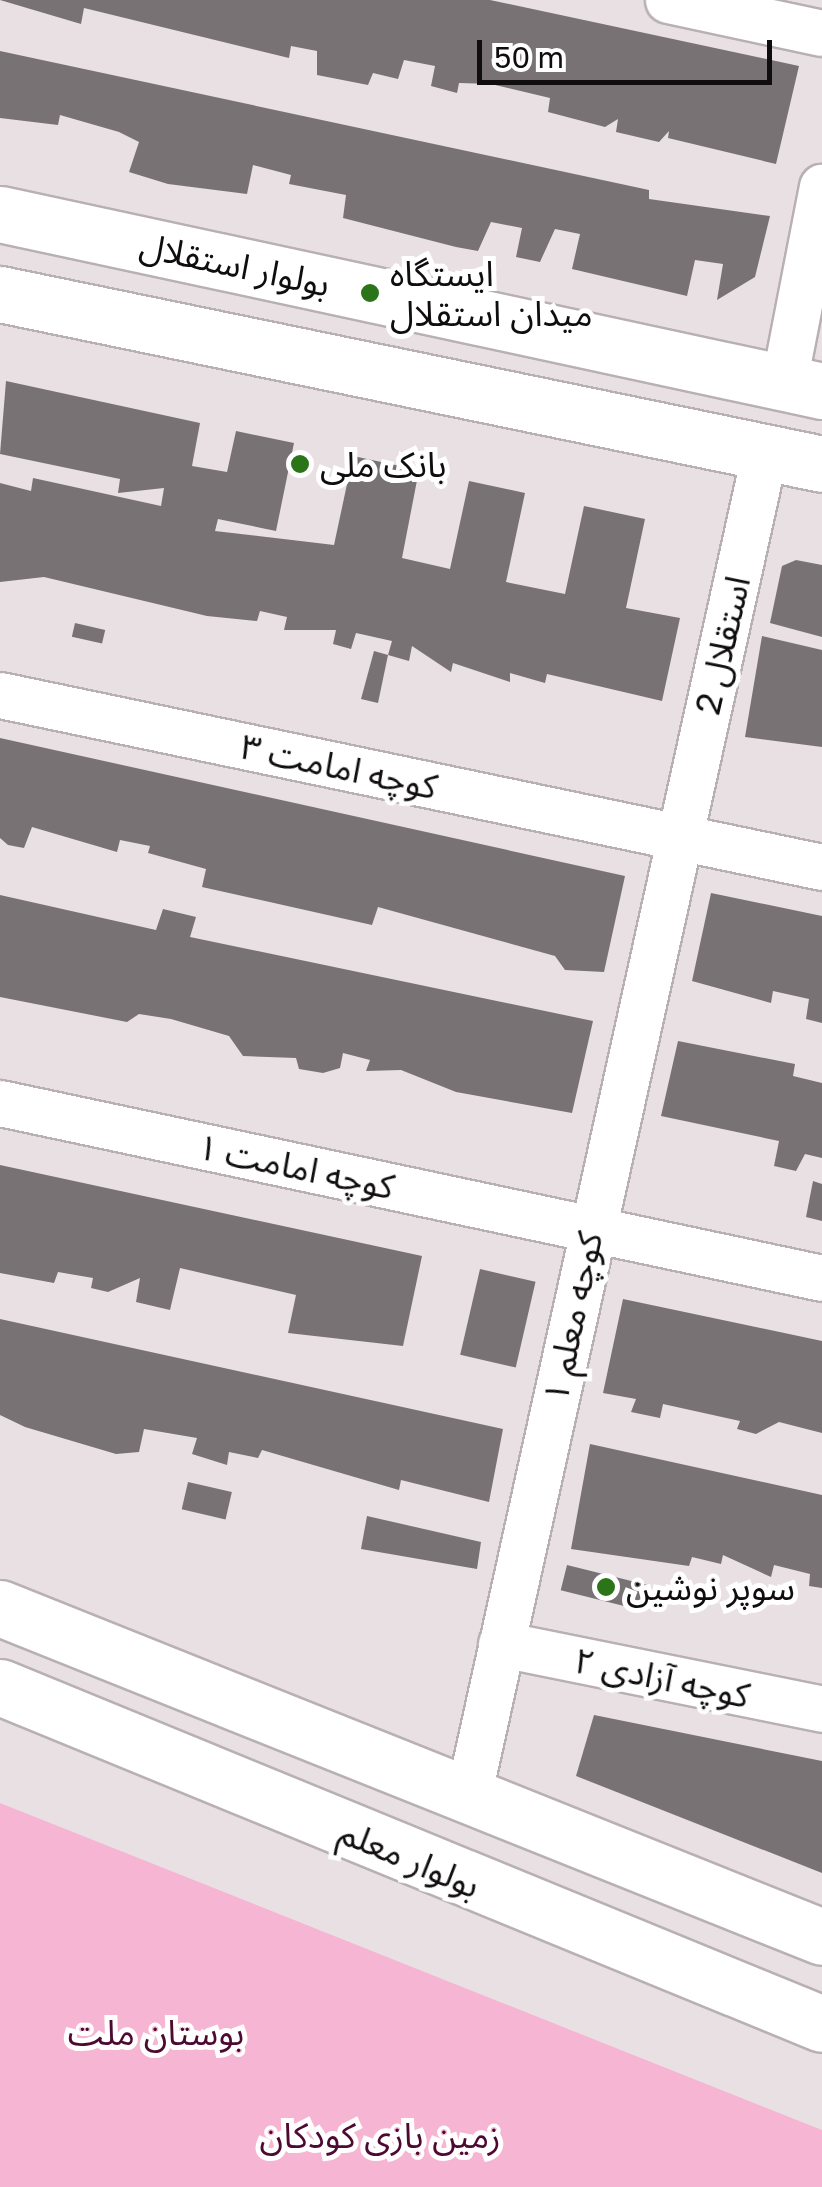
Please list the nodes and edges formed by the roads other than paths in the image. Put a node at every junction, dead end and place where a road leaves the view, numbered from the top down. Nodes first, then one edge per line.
1 (668, 0) edge
2 (822, 33) edge
3 (822, 187) edge
4 (0, 214) edge
5 (0, 294) edge
6 (803, 386) edge
7 (765, 451) junction
8 (822, 464) edge
9 (0, 695) edge
10 (678, 838) junction
11 (822, 867) edge
12 (0, 1103) edge
13 (592, 1229) junction
14 (822, 1278) edge
15 (0, 1608) edge
16 (501, 1644) junction
17 (0, 1687) edge
18 (822, 1710) edge
19 (468, 1798) junction
20 (822, 1938) edge
21 (822, 2024) edge

1 - 2 street
3 - 6 street
4 - 6 main road, بولوار استقلال
5 - 7 main road
7 - 8 main road
7 - 10 street, استقلال 2
9 - 10 street, کوچه امامت ۳
10 - 11 street, کوچه امامت ۳
10 - 13 street, کوچه معلم ۱
12 - 13 street, کوچه امامت ۱
13 - 14 street, کوچه امامت ۱
13 - 16 street, کوچه معلم ۱
15 - 19 main road
16 - 18 street, کوچه آزادی ۲
16 - 19 street, کوچه معلم ۱
17 - 21 main road, بولوار معلم
19 - 20 main road

